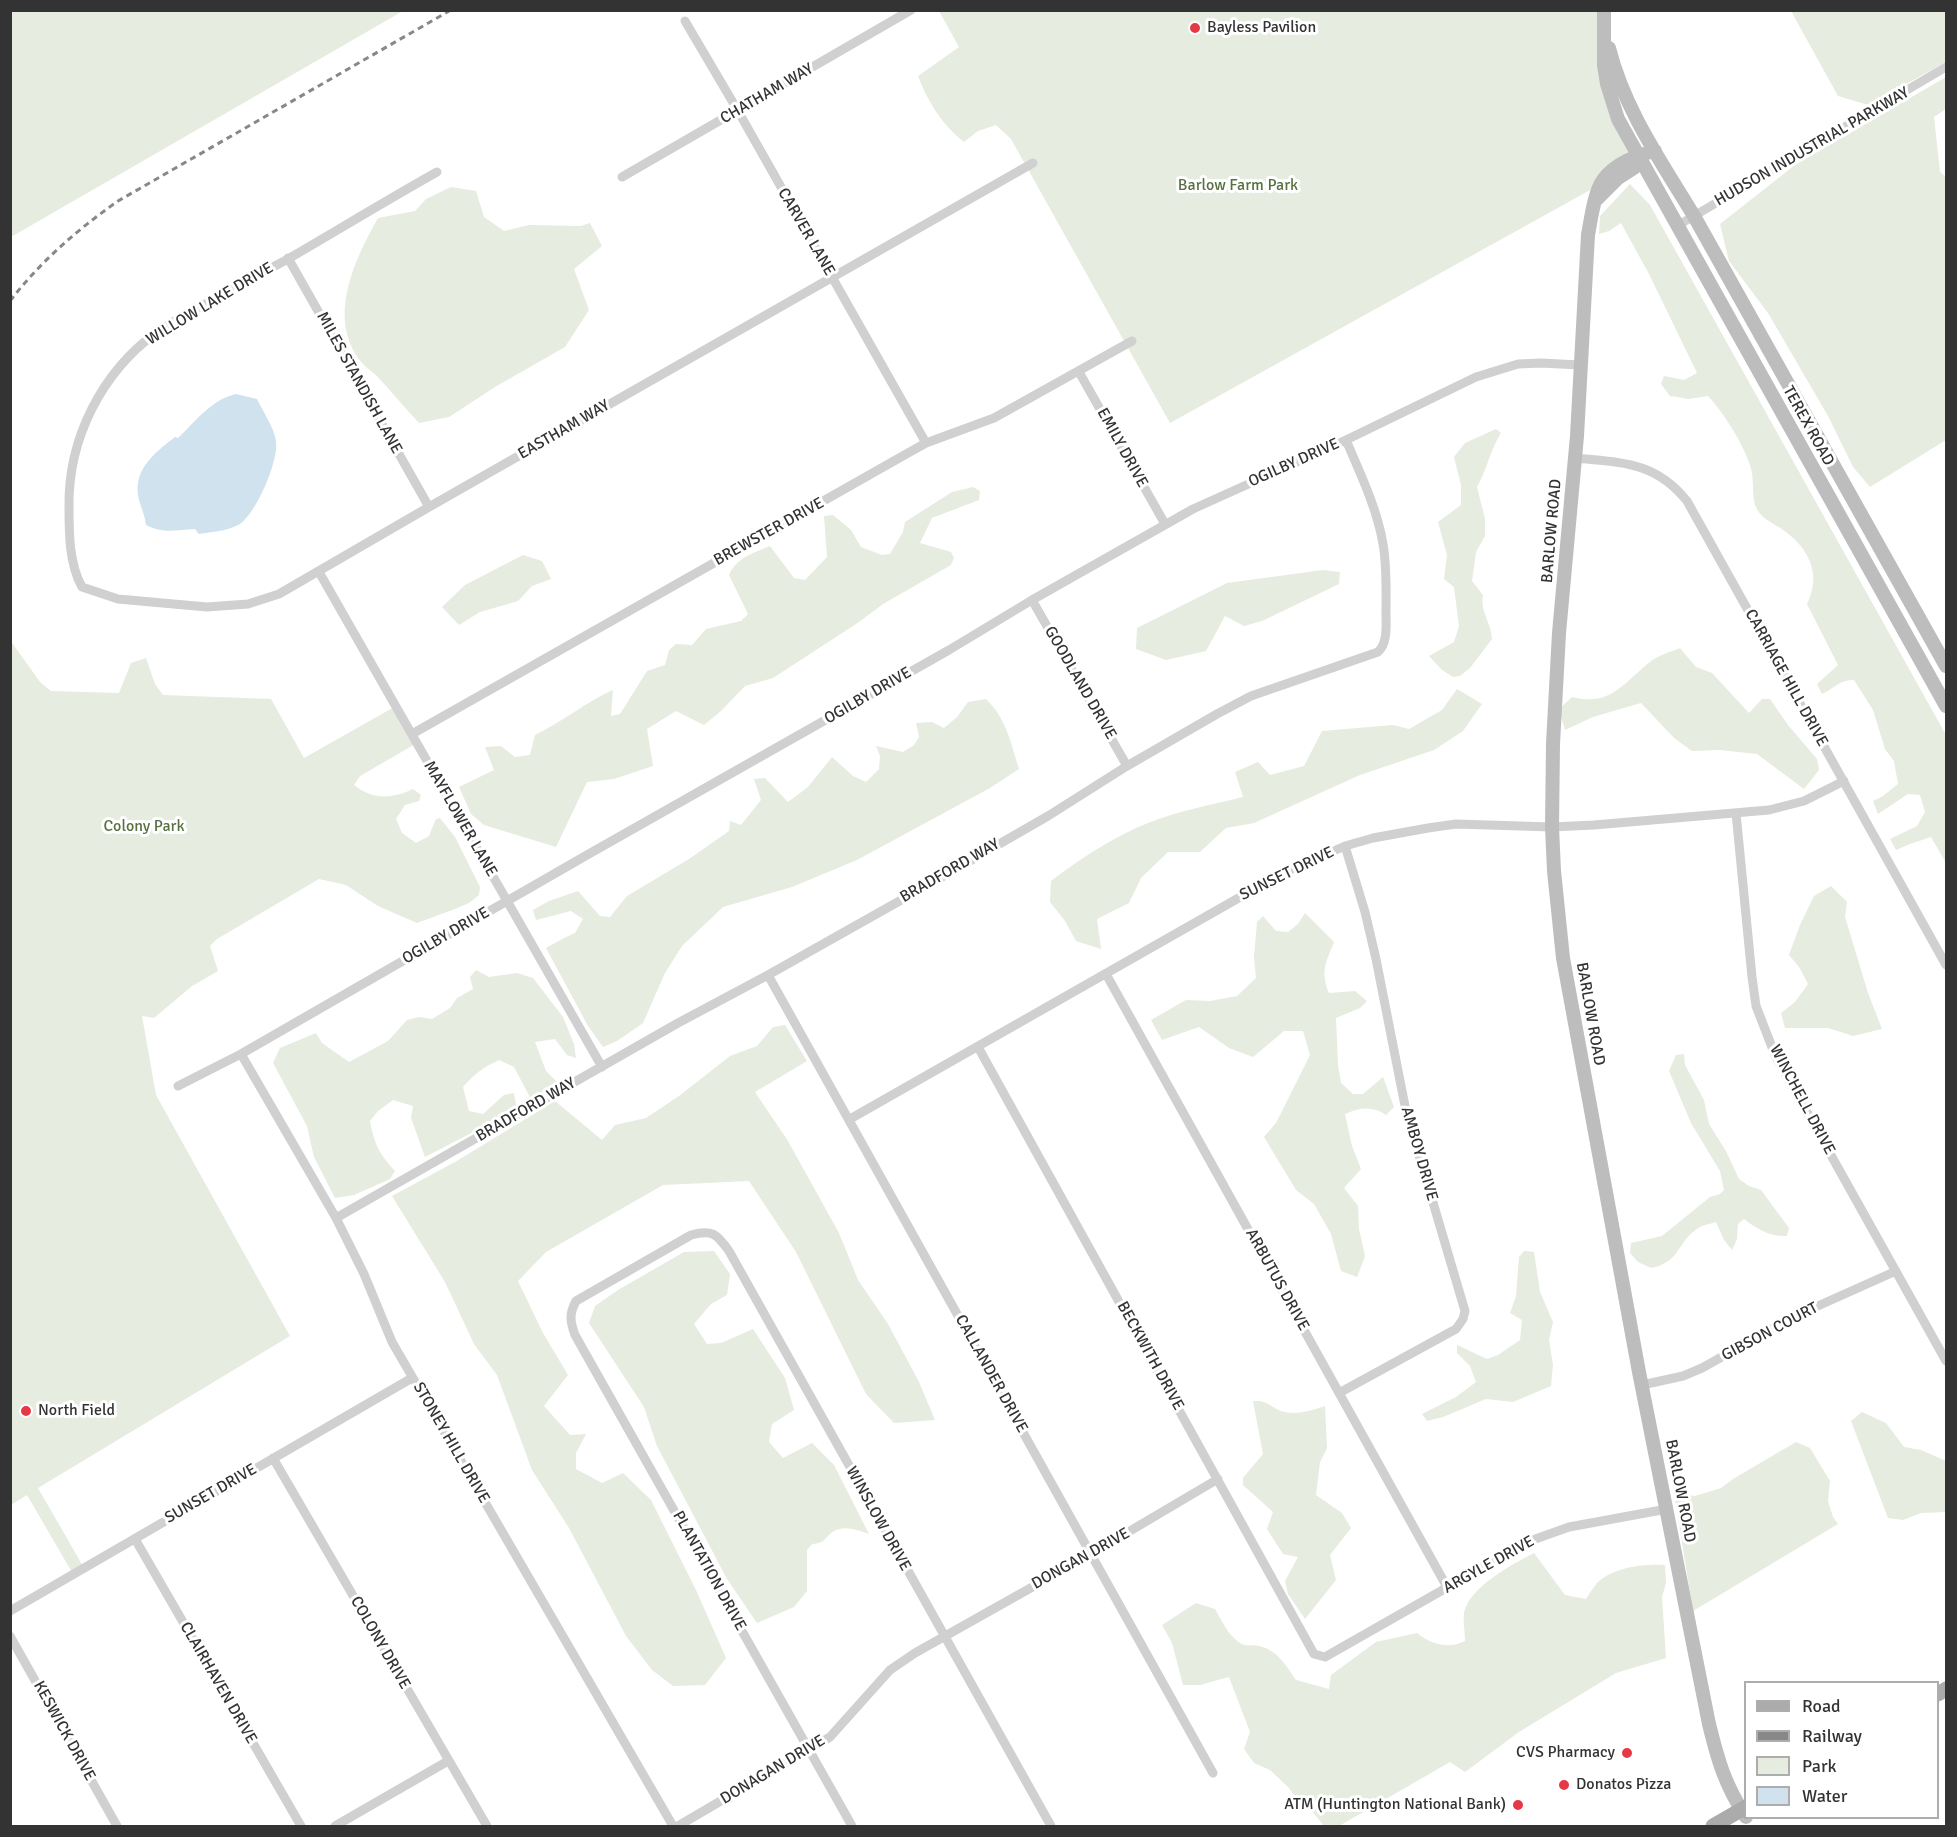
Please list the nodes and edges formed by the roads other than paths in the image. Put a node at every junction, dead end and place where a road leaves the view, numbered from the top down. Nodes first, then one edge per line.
1 (911, 10) edge
2 (1604, 10) edge
3 (685, 21) dead end
4 (1605, 35) junction
5 (1947, 68) edge
6 (738, 111) junction
7 (1655, 151) junction
8 (1640, 159) junction
9 (1033, 163) dead end
10 (437, 172) dead end
11 (622, 177) dead end
12 (1694, 216) junction
13 (1677, 226) junction
14 (288, 258) junction
15 (832, 278) junction
16 (1132, 341) dead end
17 (1580, 365) junction
18 (1079, 372) junction
19 (1346, 440) junction
20 (926, 443) junction
21 (1575, 458) junction
22 (429, 507) junction
23 (1165, 524) junction
24 (319, 572) junction
25 (78, 578) joint
26 (1032, 600) junction
27 (1947, 666) edge
28 (1947, 706) edge
29 (412, 734) junction
30 (1126, 766) junction
31 (1844, 781) junction
32 (1736, 813) junction
33 (1552, 827) junction
34 (1345, 846) junction
35 (506, 901) junction
36 (1947, 965) edge
37 (1106, 974) junction
38 (768, 975) junction
39 (978, 1047) junction
40 (241, 1054) junction
41 (602, 1067) junction
42 (178, 1086) dead end
43 (850, 1119) junction
44 (336, 1218) junction
45 (691, 1235) joint
46 (1896, 1271) junction
47 (1947, 1362) edge
48 (412, 1378) junction
49 (1641, 1385) junction
50 (1339, 1393) junction
51 (273, 1458) junction
52 (1218, 1479) junction
53 (1667, 1509) junction
54 (135, 1539) junction
55 (1091, 1554) junction
56 (1447, 1587) junction
57 (10, 1611) edge
58 (10, 1636) edge
59 (944, 1637) junction
60 (1325, 1657) joint
61 (809, 1750) junction
62 (448, 1761) junction
63 (1213, 1773) dead end
64 (1744, 1813) edge
65 (117, 1827) edge
66 (301, 1827) edge
67 (335, 1827) edge
68 (487, 1827) edge
69 (673, 1827) edge
70 (678, 1827) edge
71 (852, 1827) edge
72 (1051, 1827) edge
73 (1713, 1827) edge

1 - 6 street, CHATHAM WAY
2 - 4 street
3 - 6 street, CARVER LANE
4 - 7 street
4 - 8 street
5 - 12 street, HUDSON INDUSTRIAL PARKWAY
6 - 11 street, CHATHAM WAY
6 - 15 street, CARVER LANE
7 - 8 street, BARLOW ROAD
7 - 12 street, TEREX ROAD
8 - 13 street, TEREX ROAD
8 - 17 street, BARLOW ROAD
9 - 15 street, EASTHAM WAY
10 - 14 street, WILLOW LAKE DRIVE
12 - 13 street, HUDSON INDUSTRIAL PARKWAY
12 - 27 street, TEREX ROAD
13 - 28 street, TEREX ROAD
14 - 22 street, MILES STANDISH LANE
14 - 25 street, WILLOW LAKE DRIVE
15 - 20 street, CARVER LANE
15 - 22 street, EASTHAM WAY
16 - 18 street, BREWSTER DRIVE
17 - 19 street, OGILBY DRIVE
17 - 21 street, BARLOW ROAD
18 - 20 street, BREWSTER DRIVE
18 - 23 street, EMILY DRIVE
19 - 23 street, OGILBY DRIVE
19 - 30 street, BRADFORD WAY
20 - 29 street, BREWSTER DRIVE
21 - 31 street, CARRIAGE HILL DRIVE
21 - 33 street, BARLOW ROAD
22 - 24 street, EASTHAM WAY
23 - 26 street, OGILBY DRIVE
24 - 25 street, EASTHAM WAY
24 - 29 street, MAYFLOWER LANE
26 - 30 street, GOODLAND DRIVE
26 - 35 street, OGILBY DRIVE
29 - 35 street, MAYFLOWER LANE
30 - 38 street, BRADFORD WAY
31 - 32 street, SUNSET DRIVE
31 - 36 street, CARRIAGE HILL DRIVE
32 - 33 street, SUNSET DRIVE
32 - 46 street, WINCHELL DRIVE
33 - 34 street, SUNSET DRIVE
33 - 49 street, BARLOW ROAD
34 - 37 street, SUNSET DRIVE
34 - 50 street, AMBOY DRIVE
35 - 40 street, OGILBY DRIVE
35 - 41 street, MAYFLOWER LANE
37 - 39 street, SUNSET DRIVE
37 - 50 street, ARBUTUS DRIVE
38 - 41 street, BRADFORD WAY
38 - 43 street, CALLANDER DRIVE
39 - 43 street, SUNSET DRIVE
39 - 52 street, BECKWITH DRIVE
40 - 42 street, OGILBY DRIVE
40 - 44 street, STONEY HILL DRIVE
41 - 44 street, BRADFORD WAY
43 - 55 street, CALLANDER DRIVE
44 - 48 street, STONEY HILL DRIVE
45 - 59 street, WINSLOW DRIVE
45 - 61 street, PLANTATION DRIVE
46 - 47 street, WINCHELL DRIVE
46 - 49 street, GIBSON COURT
48 - 51 street, SUNSET DRIVE
48 - 69 street, STONEY HILL DRIVE
49 - 53 street, BARLOW ROAD
50 - 56 street, ARBUTUS DRIVE
51 - 54 street, SUNSET DRIVE
51 - 62 street, COLONY DRIVE
52 - 55 street, DONGAN DRIVE
52 - 60 street, BECKWITH DRIVE
53 - 56 street, ARGYLE DRIVE
53 - 64 street, BARLOW ROAD
54 - 57 street, SUNSET DRIVE
54 - 66 street, CLAIRHAVEN DRIVE
55 - 59 street, DONGAN DRIVE
55 - 63 street, CALLANDER DRIVE
56 - 60 street, ARGYLE DRIVE
58 - 65 street, KESWICK DRIVE
59 - 61 street, DONAGAN DRIVE
59 - 72 street, WINSLOW DRIVE
61 - 70 street, DONAGAN DRIVE
61 - 71 street, PLANTATION DRIVE
62 - 67 street
62 - 68 street, COLONY DRIVE
64 - 73 main road

